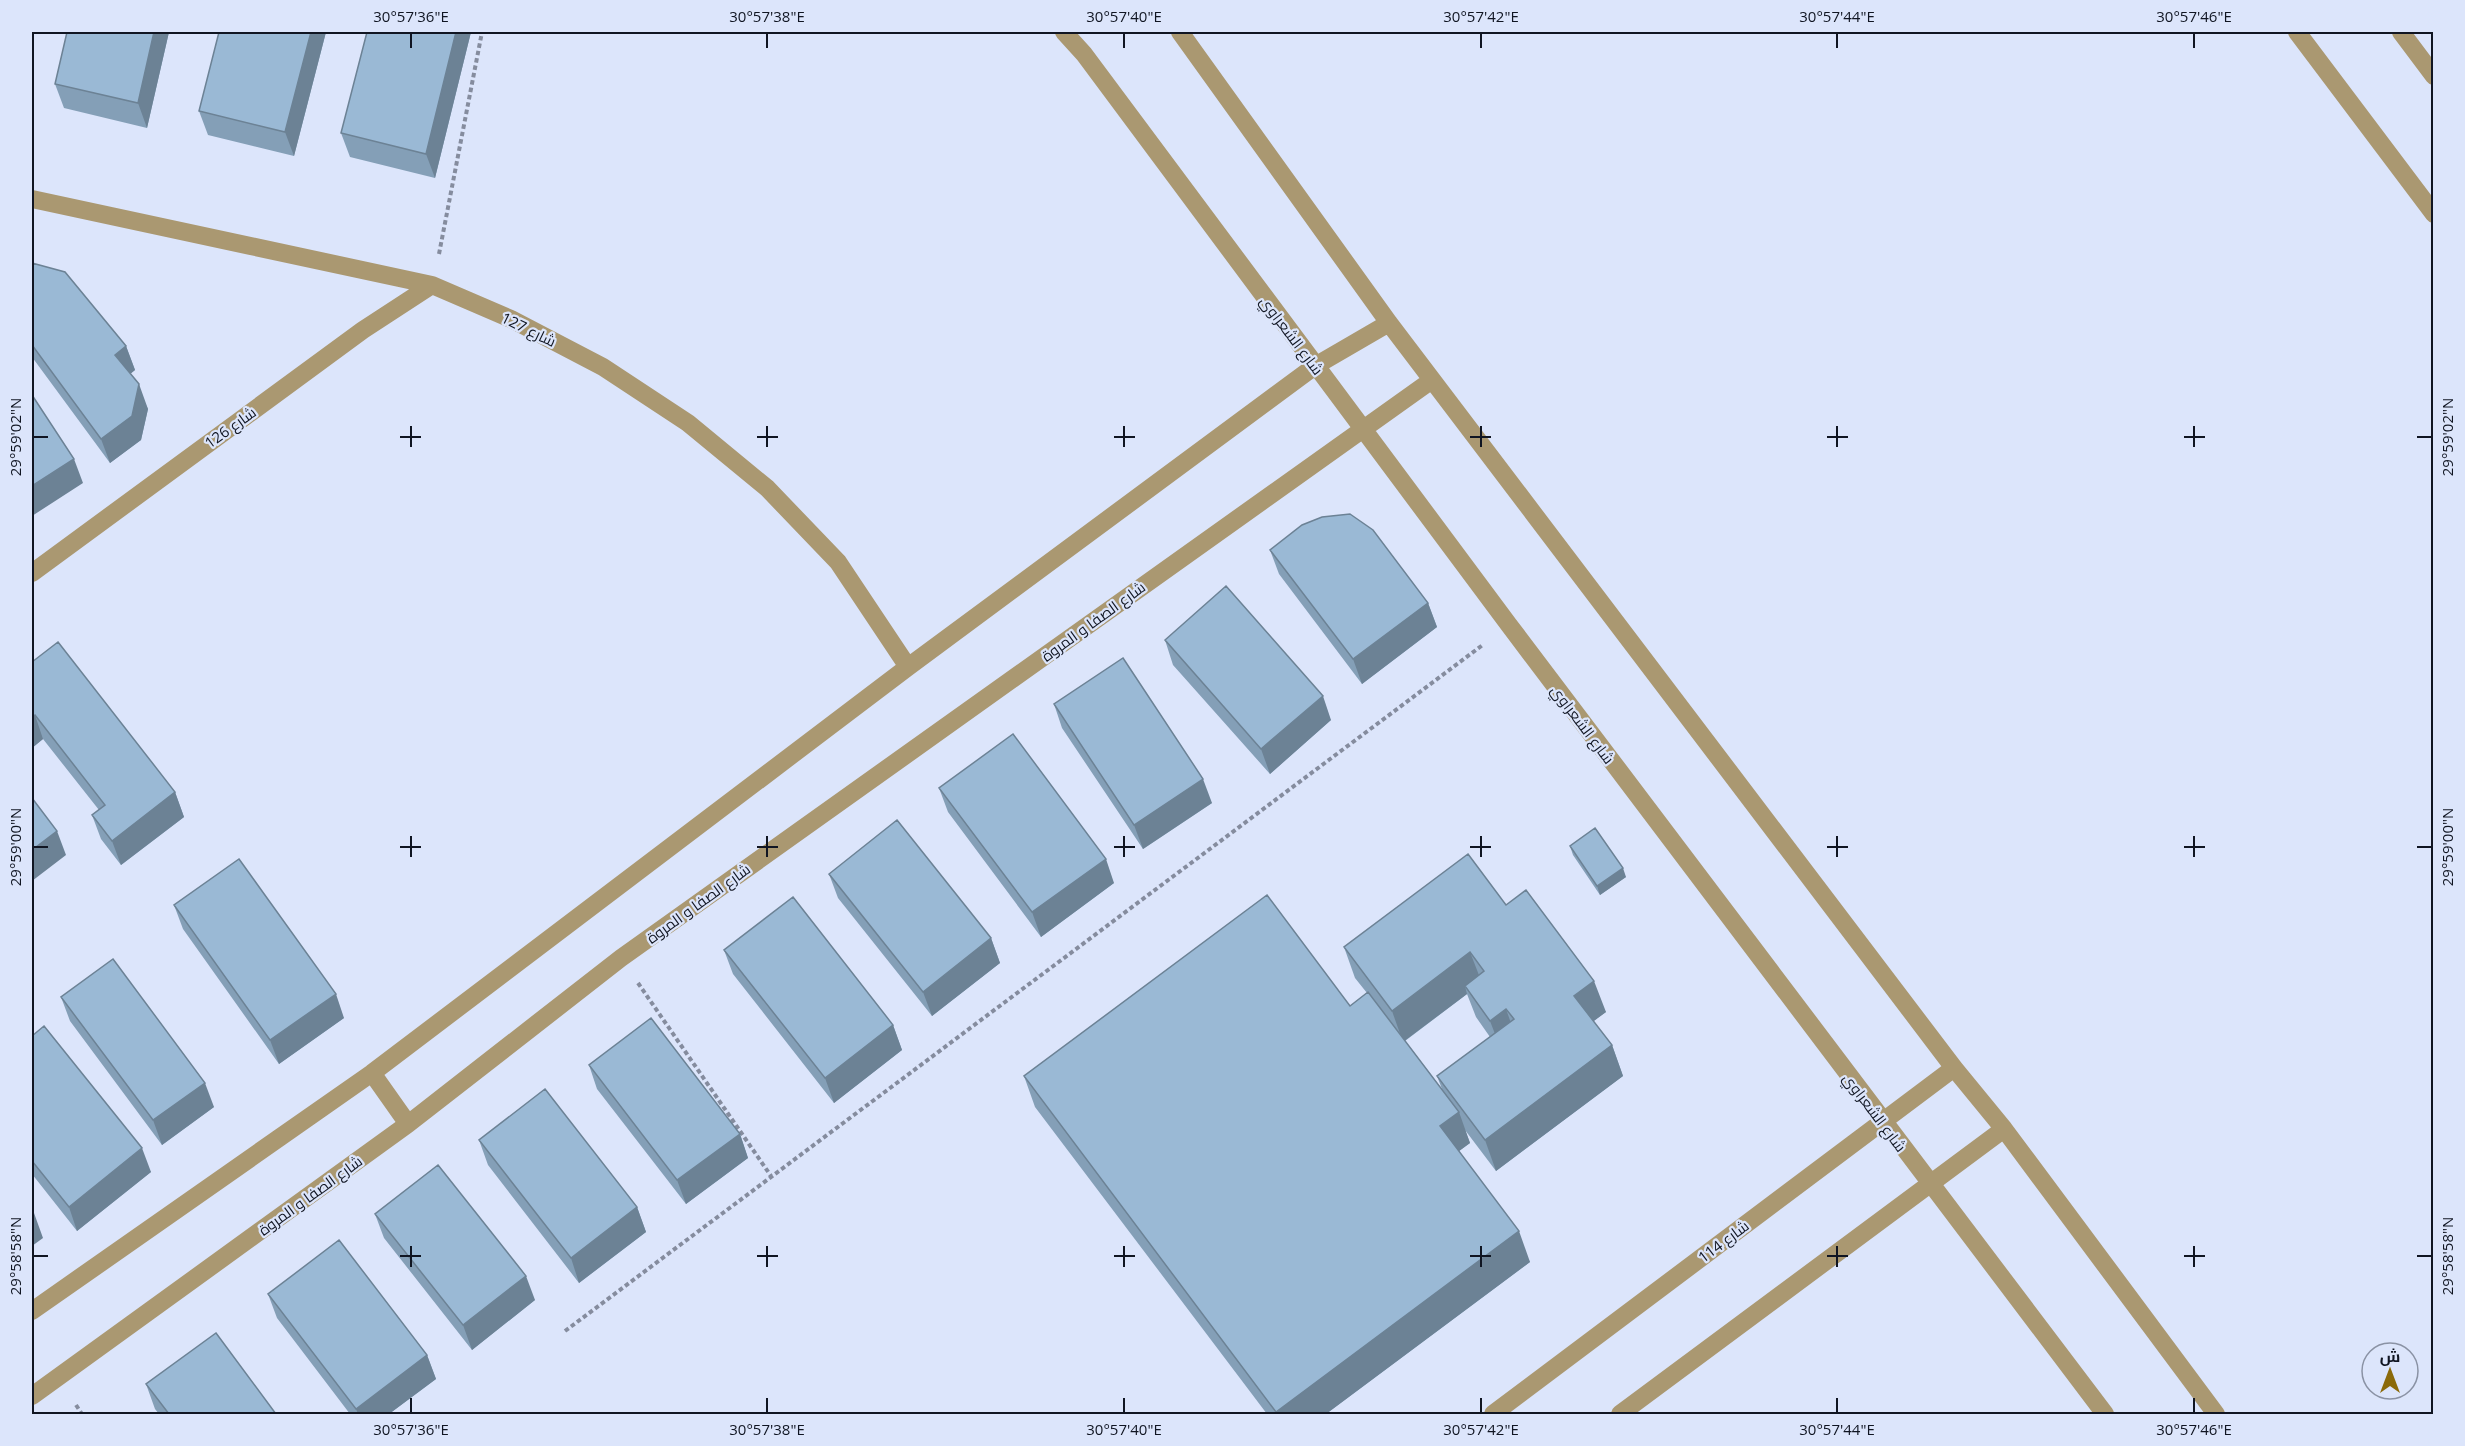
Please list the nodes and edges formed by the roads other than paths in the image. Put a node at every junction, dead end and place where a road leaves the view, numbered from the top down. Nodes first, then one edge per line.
1 (1064, 32) edge
2 (1180, 32) edge
3 (2297, 32) edge
4 (2401, 32) edge
5 (2433, 76) edge
6 (32, 199) edge
7 (2433, 214) edge
8 (432, 285) junction
9 (1389, 323) junction
10 (1315, 366) junction
11 (1432, 380) junction
12 (1362, 429) junction
13 (32, 573) edge
14 (908, 667) junction
15 (1954, 1068) junction
16 (372, 1073) junction
17 (1882, 1122) junction
18 (408, 1124) junction
19 (2004, 1129) junction
20 (1930, 1184) junction
21 (32, 1311) edge
22 (32, 1396) edge
23 (1493, 1414) edge
24 (1620, 1414) edge
25 (2105, 1414) edge
26 (2216, 1414) edge

1 - 10 street, شارع الشعراوي
2 - 9 street
3 - 7 street
4 - 5 street
6 - 8 street, شارع 127
8 - 13 street, شارع 126
8 - 14 street, شارع 127
9 - 10 street
9 - 11 street
10 - 12 street, شارع الشعراوي
10 - 14 street
11 - 12 street, شارع الصفا و المروة
11 - 15 street
12 - 17 street, شارع الشعراوي
12 - 18 street, شارع الصفا و المروة
14 - 16 street
15 - 17 street, شارع 114
15 - 19 street
16 - 18 street
16 - 21 street
17 - 20 street, شارع الشعراوي
17 - 23 street, شارع 114
18 - 22 street, شارع الصفا و المروة
19 - 20 street
19 - 26 street
20 - 24 street
20 - 25 street, شارع الشعراوي

